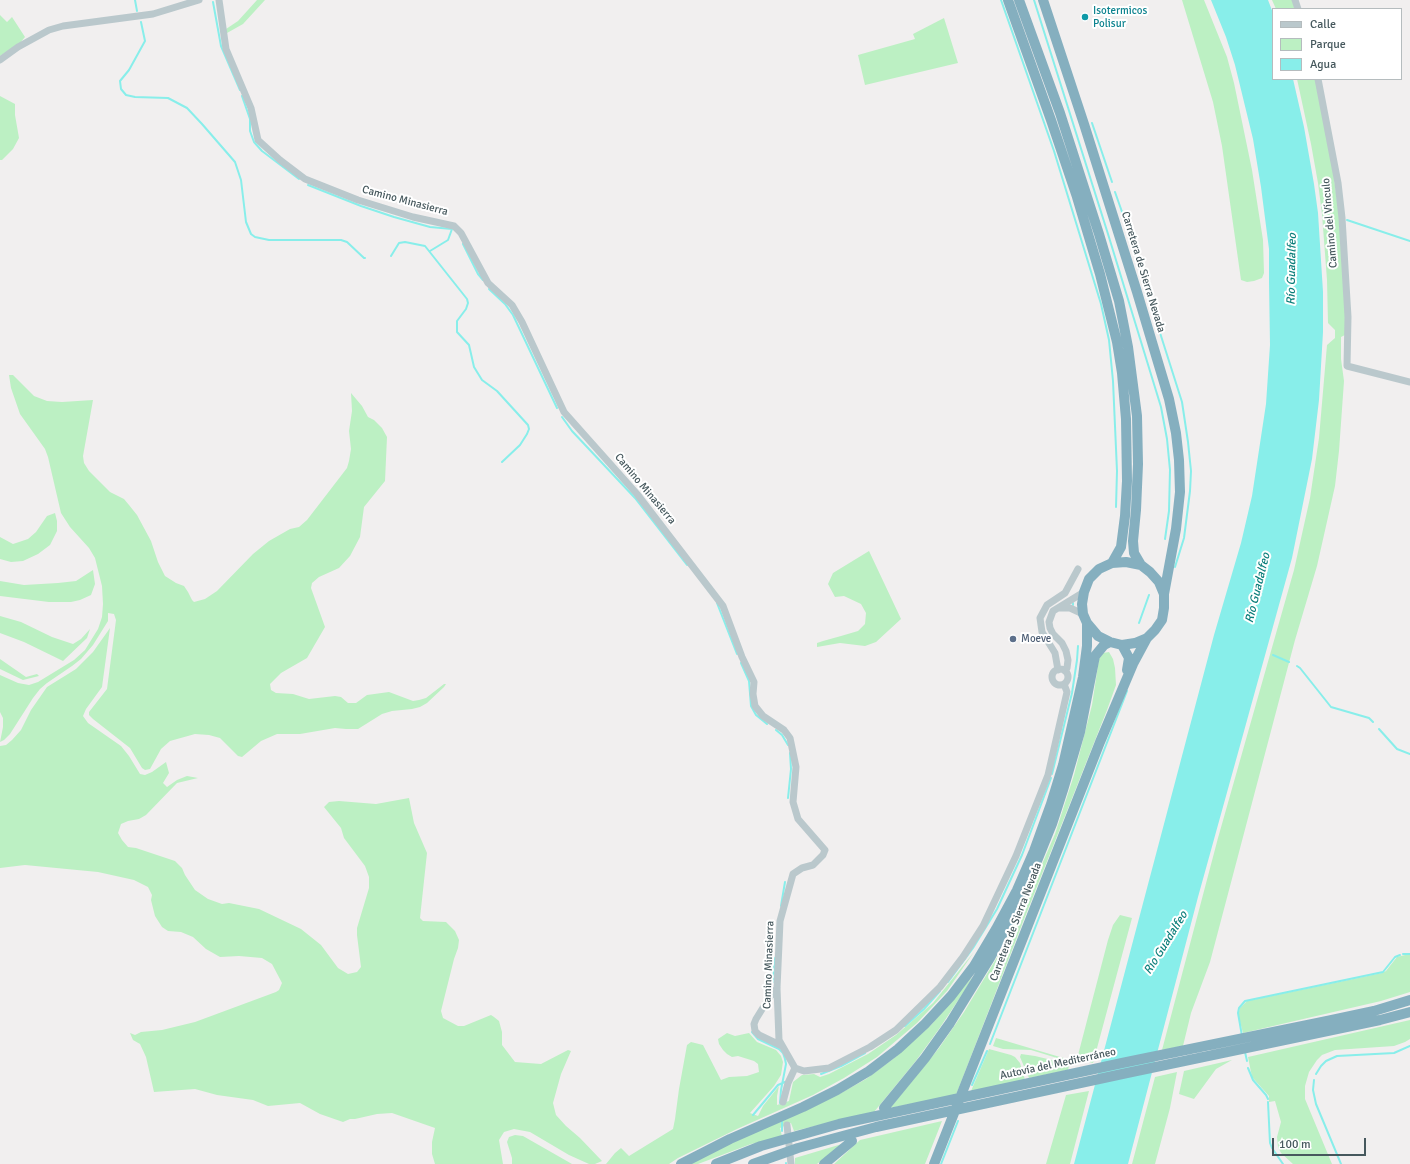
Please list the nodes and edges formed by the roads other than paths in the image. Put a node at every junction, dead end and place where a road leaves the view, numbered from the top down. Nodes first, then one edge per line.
1 (199, 0) edge
2 (219, 0) edge
3 (1008, 0) edge
4 (1019, 0) edge
5 (1042, 0) edge
6 (0, 60) edge
7 (1318, 80) edge
8 (1410, 382) edge
9 (1170, 557) junction
10 (1112, 563) junction
11 (1141, 565) junction
12 (1078, 569) dead end
13 (1150, 572) junction
14 (1084, 592) junction
15 (1164, 594) junction
16 (1058, 608) junction
17 (1085, 618) junction
18 (1147, 638) junction
19 (1110, 642) junction
20 (1122, 645) junction
21 (1062, 670) junction
22 (1064, 684) junction
23 (1122, 689) junction
24 (777, 988) junction
25 (1410, 1000) edge
26 (1410, 1012) edge
27 (782, 1046) junction
28 (795, 1068) junction
29 (783, 1102) dead end
30 (884, 1108) dead end
31 (787, 1125) dead end
32 (852, 1141) dead end
33 (680, 1164) edge
34 (716, 1164) edge
35 (753, 1164) edge
36 (791, 1164) edge
37 (824, 1164) edge
38 (934, 1164) edge

1 - 6 street
2 - 24 street, Camino Minasierra
3 - 10 highway
4 - 11 highway
5 - 9 highway, Carretera de Sierra Nevada
7 - 8 street, Camino del Vínculo
9 - 13 highway
9 - 15 highway, Carretera de Sierra Nevada
10 - 11 highway
10 - 14 highway
11 - 13 highway
12 - 21 street
13 - 15 highway
14 - 16 street
14 - 17 highway
15 - 18 highway
16 - 17 street
16 - 21 street
17 - 19 highway
17 - 33 highway
18 - 20 highway
18 - 23 highway, Carretera de Sierra Nevada
19 - 20 highway
19 - 30 highway
20 - 23 highway, Carretera de Sierra Nevada
21 - 22 street
21 - 22 street
22 - 28 street
23 - 38 highway, Carretera de Sierra Nevada
24 - 27 street, Camino Minasierra
24 - 27 street
25 - 34 highway, Autovía del Mediterráneo
26 - 35 highway
27 - 28 street, Camino Minasierra
28 - 29 street
31 - 36 street
32 - 37 highway

